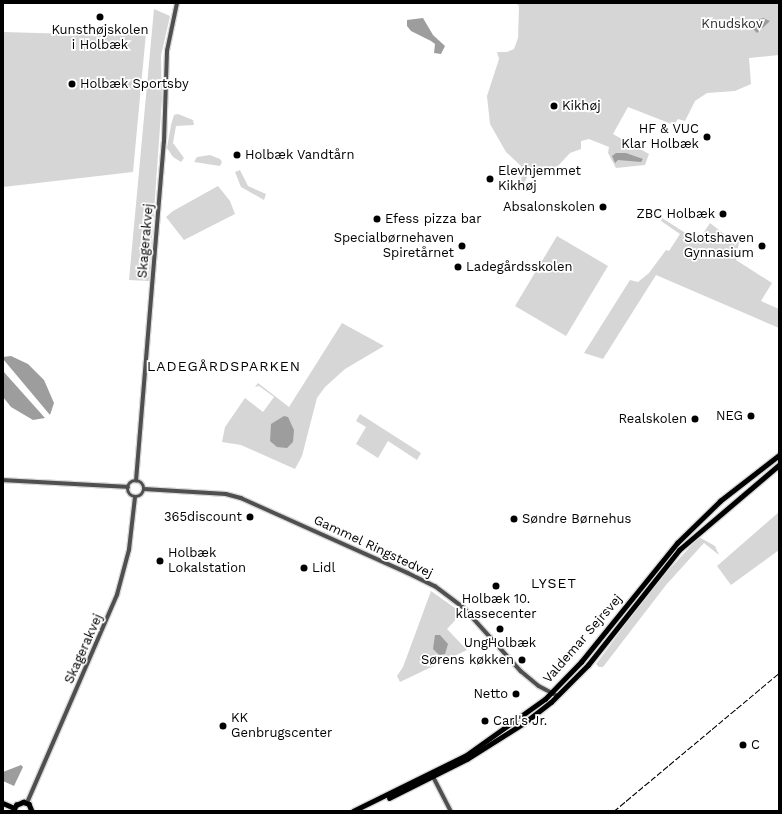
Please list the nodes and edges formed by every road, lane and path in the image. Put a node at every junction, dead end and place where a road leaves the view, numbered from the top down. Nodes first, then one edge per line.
1 (177, 3) edge
2 (779, 455) edge
3 (779, 465) edge
4 (3, 480) edge
5 (136, 481) junction
6 (128, 487) junction
7 (144, 489) junction
8 (135, 497) junction
9 (551, 693) junction
10 (558, 696) junction
11 (432, 775) junction
12 (3, 803) edge
13 (27, 803) junction
14 (13, 809) edge
15 (32, 811) edge
16 (353, 811) edge
17 (360, 811) edge
18 (452, 811) edge

1 - 5 street, Skagerakvej
2 - 9 main road, Valdemar Sejrsvej
3 - 10 main road, Valdemar Sejrsvej
4 - 6 street
5 - 6 street
5 - 7 street
6 - 8 street
7 - 8 street
7 - 9 street, Gammel Ringstedvej
8 - 13 street, Skagerakvej
9 - 10 street, Gammel Ringstedvej
9 - 11 main road, Valdemar Sejrsvej
10 - 11 main road, Valdemar Sejrsvej
11 - 16 main road, Valdemar Sejrsvej
11 - 17 main road, Valdemar Sejrsvej
11 - 18 street
12 - 14 main road
13 - 14 main road
13 - 15 main road

